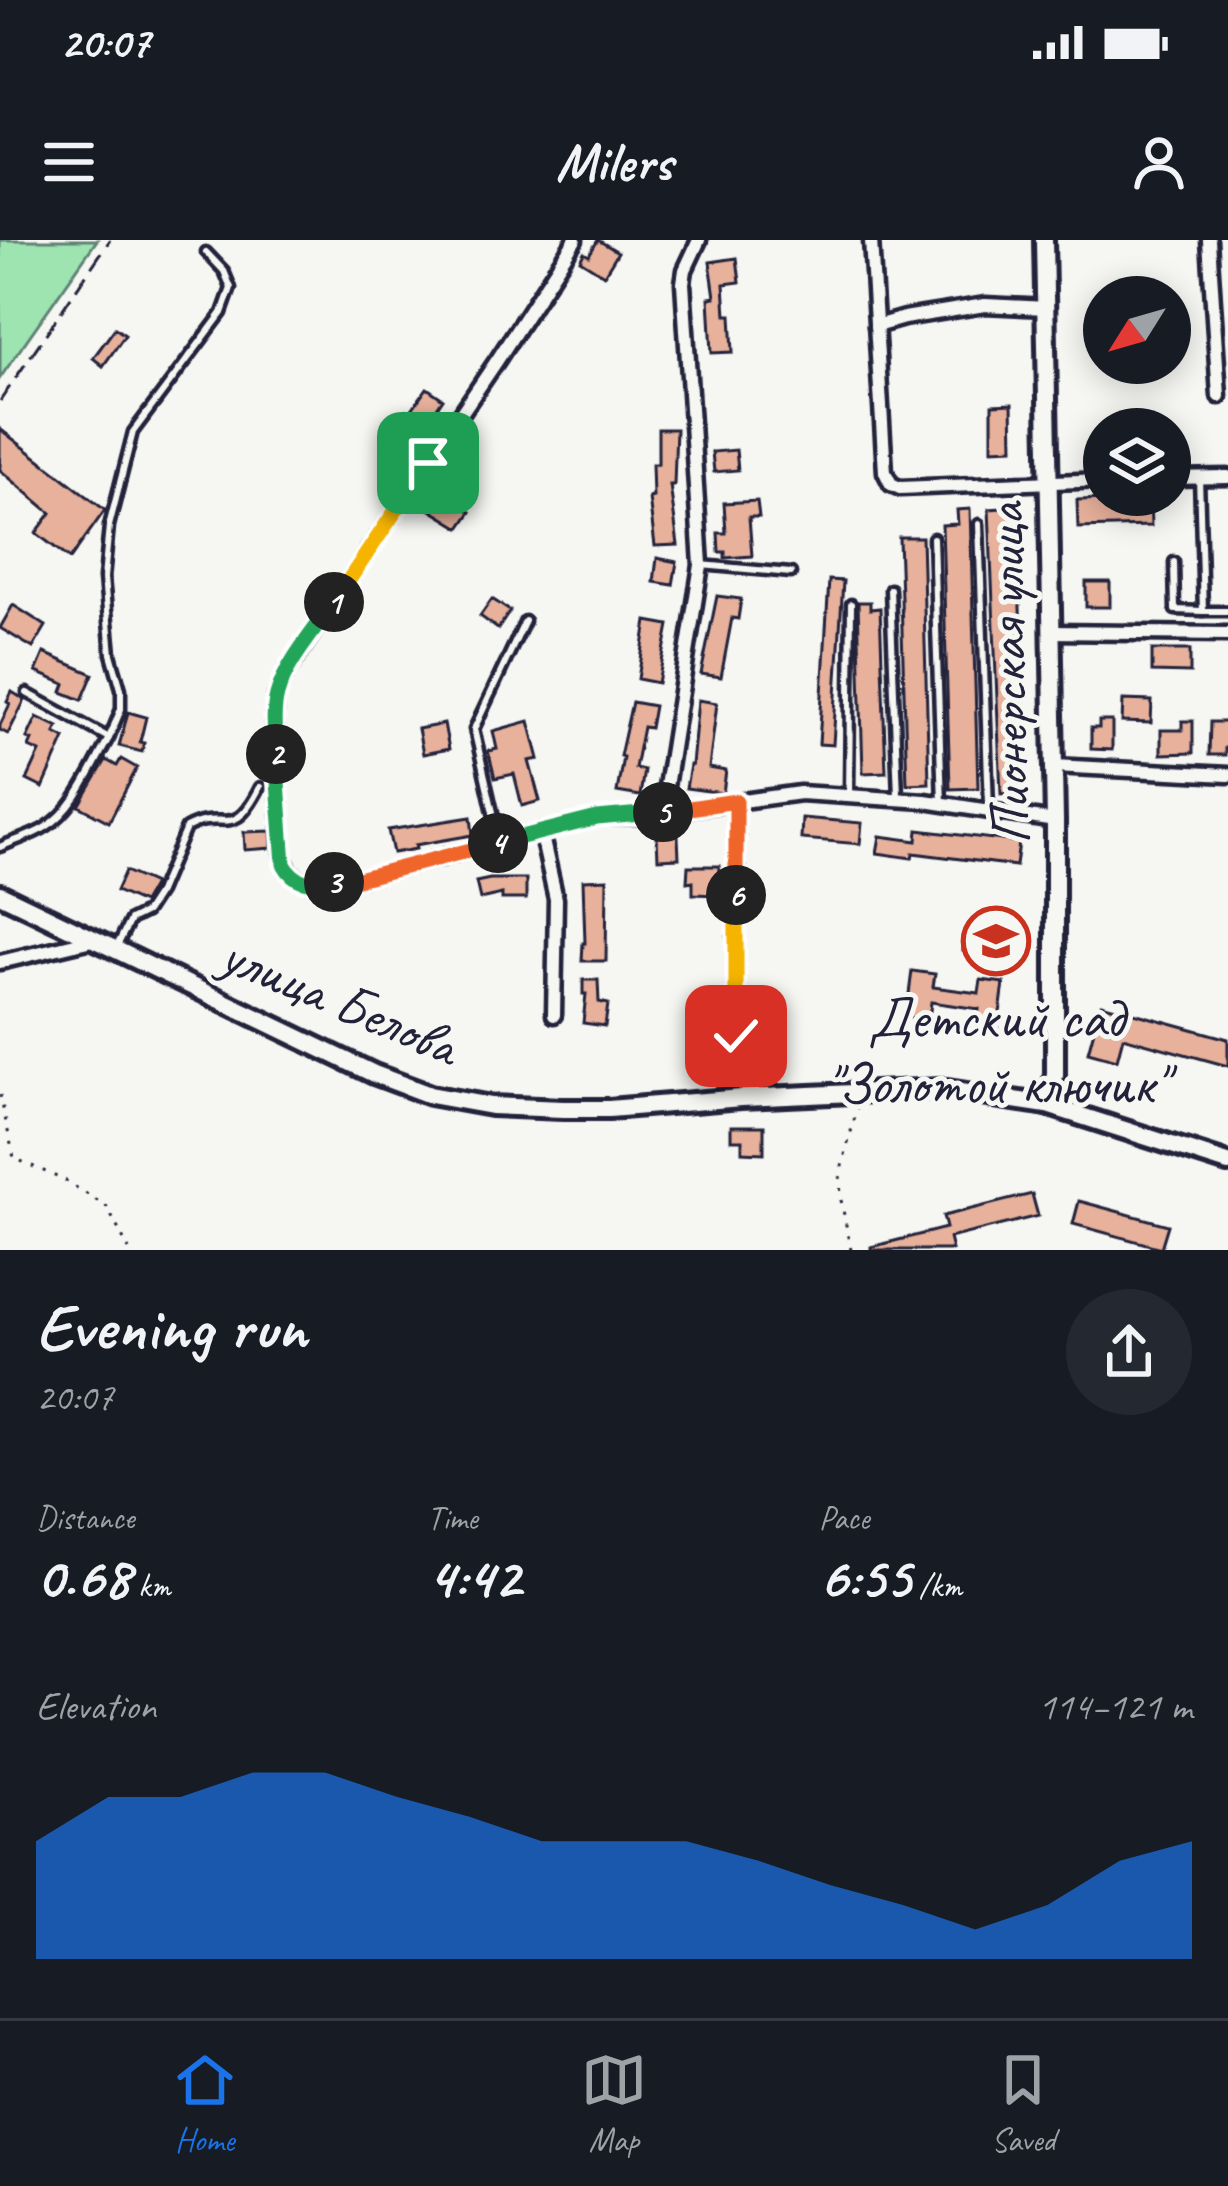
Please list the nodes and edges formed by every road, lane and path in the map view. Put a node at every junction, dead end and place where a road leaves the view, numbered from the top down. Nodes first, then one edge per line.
1 (575, 240) edge
2 (699, 240) edge
3 (871, 240) edge
4 (1044, 240) edge
5 (1209, 240) edge
6 (206, 252) dead end
7 (1047, 308) junction
8 (876, 326) junction
9 (1221, 330) edge
10 (1219, 396) dead end
11 (1228, 477) edge
12 (1191, 478) edge
13 (1199, 478) junction
14 (1083, 480) edge
15 (1047, 481) junction
16 (979, 524) dead end
17 (933, 538) dead end
18 (1174, 562) dead end
19 (701, 565) junction
20 (791, 573) dead end
21 (890, 590) dead end
22 (851, 604) dead end
23 (1228, 610) edge
24 (1203, 611) junction
25 (525, 621) dead end
26 (1050, 632) junction
27 (1228, 634) edge
28 (27, 693) dead end
29 (109, 738) junction
30 (1054, 766) junction
31 (1228, 775) edge
32 (260, 788) dead end
33 (849, 796) junction
34 (898, 799) junction
35 (736, 801) junction
36 (941, 804) junction
37 (989, 811) junction
38 (662, 812) junction
39 (1055, 821) junction
40 (542, 832) junction
41 (500, 843) junction
42 (0, 847) edge
43 (0, 894) edge
44 (94, 939) junction
45 (115, 949) junction
46 (0, 962) edge
47 (554, 1015) dead end
48 (736, 1036) dead end
49 (862, 1091) junction
50 (0, 1095) edge
51 (1047, 1105) junction
52 (1228, 1163) edge
53 (128, 1250) edge
54 (851, 1250) edge

1 - 41 street
2 - 19 street
3 - 8 street
4 - 7 main road, Пионерская улица
5 - 9 street
6 - 29 lane
7 - 8 street
7 - 15 main road, Пионерская улица
8 - 15 street
9 - 10 street
11 - 13 street
12 - 13 street
13 - 24 lane
14 - 15 street
15 - 26 main road, Пионерская улица
16 - 37 lane
17 - 36 lane
18 - 24 lane
19 - 20 lane
19 - 38 street
21 - 34 lane
22 - 33 lane
23 - 24 lane
25 - 41 lane
26 - 27 street
26 - 30 main road, Пионерская улица
28 - 29 lane
29 - 42 lane
30 - 31 street
30 - 39 main road, Пионерская улица
32 - 45 lane
33 - 34 street
33 - 35 street
34 - 36 street
35 - 38 street
35 - 48 street
36 - 37 street
37 - 39 street
38 - 40 street
39 - 51 main road, Пионерская улица
40 - 41 street
40 - 47 street
43 - 44 main road, улица Белова
44 - 45 main road, улица Белова
44 - 46 street
45 - 49 main road, улица Белова
49 - 51 main road, улица Белова
49 - 54 path
50 - 53 path
51 - 52 main road, улица Белова

